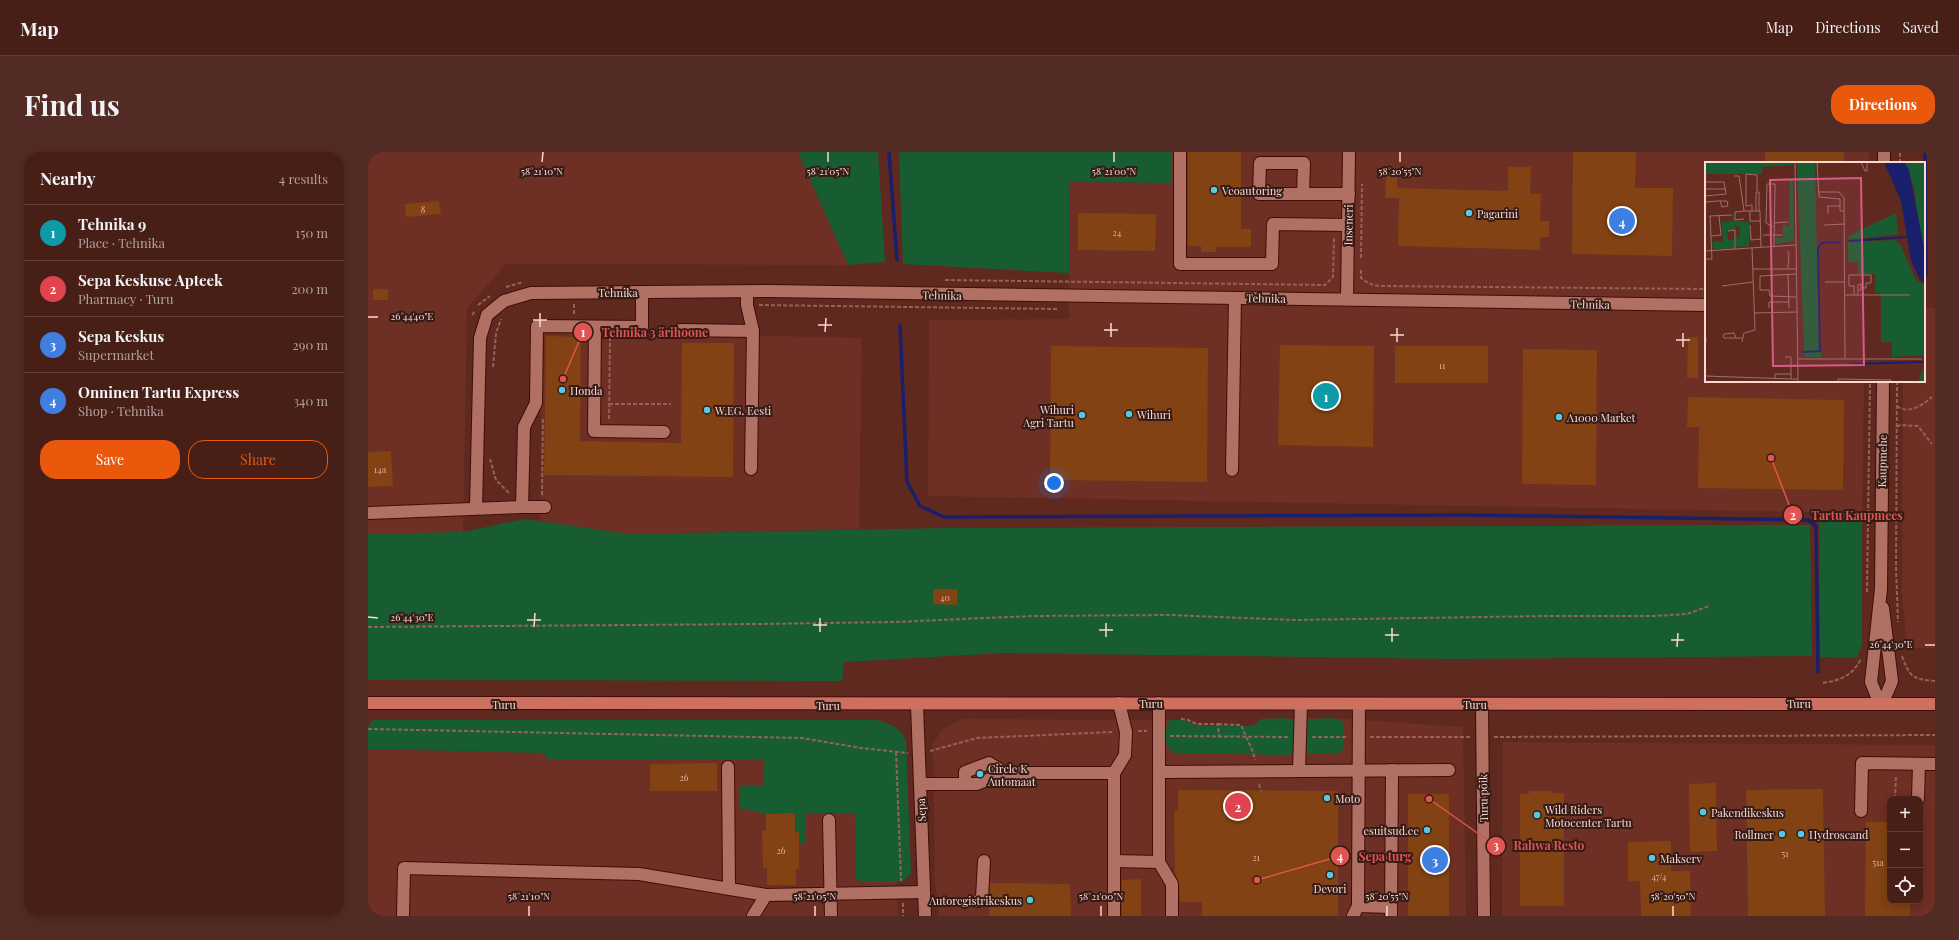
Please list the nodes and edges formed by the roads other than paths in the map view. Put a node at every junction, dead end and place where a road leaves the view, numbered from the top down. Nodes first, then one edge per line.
1 (1180, 152) edge
2 (1349, 152) edge
3 (1288, 157) edge
4 (1303, 194) junction
5 (1349, 194) junction
6 (1348, 225) junction
7 (642, 292) junction
8 (747, 292) junction
9 (1235, 298) junction
10 (1347, 299) junction
11 (1705, 305) edge
12 (596, 327) junction
13 (680, 330) dead end
14 (753, 331) junction
15 (1883, 382) edge
16 (664, 432) dead end
17 (752, 469) dead end
18 (1232, 470) dead end
19 (522, 507) junction
20 (543, 507) road end
21 (476, 508) junction
22 (368, 513) edge
23 (1881, 588) junction
24 (368, 703) edge
25 (1119, 703) junction
26 (1159, 703) junction
27 (1301, 704) junction
28 (1359, 704) junction
29 (1482, 704) junction
30 (1880, 704) junction
31 (1935, 704) edge
32 (917, 705) junction
33 (1919, 764) junction
34 (1935, 764) edge
35 (728, 767) dead end
36 (1392, 770) junction
37 (1449, 770) dead end
38 (1299, 771) junction
39 (1359, 771) junction
40 (1160, 772) junction
41 (1114, 773) junction
42 (920, 784) junction
43 (1918, 796) edge
44 (1861, 810) dead end
45 (829, 820) dead end
46 (984, 861) dead end
47 (1114, 861) junction
48 (1159, 862) junction
49 (729, 889) junction
50 (924, 892) junction
51 (830, 894) junction
52 (766, 895) junction
53 (978, 901) dead end
54 (1356, 911) edge
55 (1391, 912) edge
56 (403, 916) edge
57 (753, 916) edge
58 (831, 916) edge
59 (925, 916) edge
60 (1114, 916) edge
61 (1172, 916) edge
62 (1484, 916) edge

1 - 6 street
2 - 5 street, Inseneri
3 - 4 street
3 - 4 street
4 - 5 street
5 - 6 street, Inseneri
6 - 10 street, Inseneri
7 - 8 street, Tehnika
7 - 12 street
7 - 21 street, Tehnika
8 - 9 street, Tehnika
8 - 14 street
9 - 10 street, Tehnika
9 - 18 street
10 - 11 street, Tehnika
12 - 16 street
12 - 19 street
13 - 14 street
14 - 17 street
15 - 23 street, Kaupmehe
19 - 20 street
19 - 21 street
21 - 22 street
23 - 30 street, Kaupmehe
23 - 30 street, Kaupmehe
24 - 32 main road, Turu
25 - 26 main road, Turu
25 - 32 main road, Turu
25 - 41 street
26 - 27 main road, Turu
26 - 40 street
27 - 28 main road, Turu
27 - 38 street
28 - 29 main road, Turu
28 - 39 street
29 - 30 main road, Turu
29 - 62 street, Turu põik
30 - 31 main road, Turu
32 - 42 street, Sepa
33 - 34 street
33 - 43 street
33 - 44 street
35 - 49 street
36 - 37 street
36 - 39 street
36 - 55 street
38 - 39 street
38 - 40 street
39 - 54 street
40 - 48 street
41 - 42 street
41 - 47 street
42 - 50 street, Sepa
45 - 51 street
46 - 53 street
47 - 48 street
47 - 60 street
48 - 61 street
49 - 52 street
49 - 56 street
50 - 51 street
50 - 59 street, Sepa
51 - 52 street
51 - 58 street
52 - 57 street
54 - 55 street

